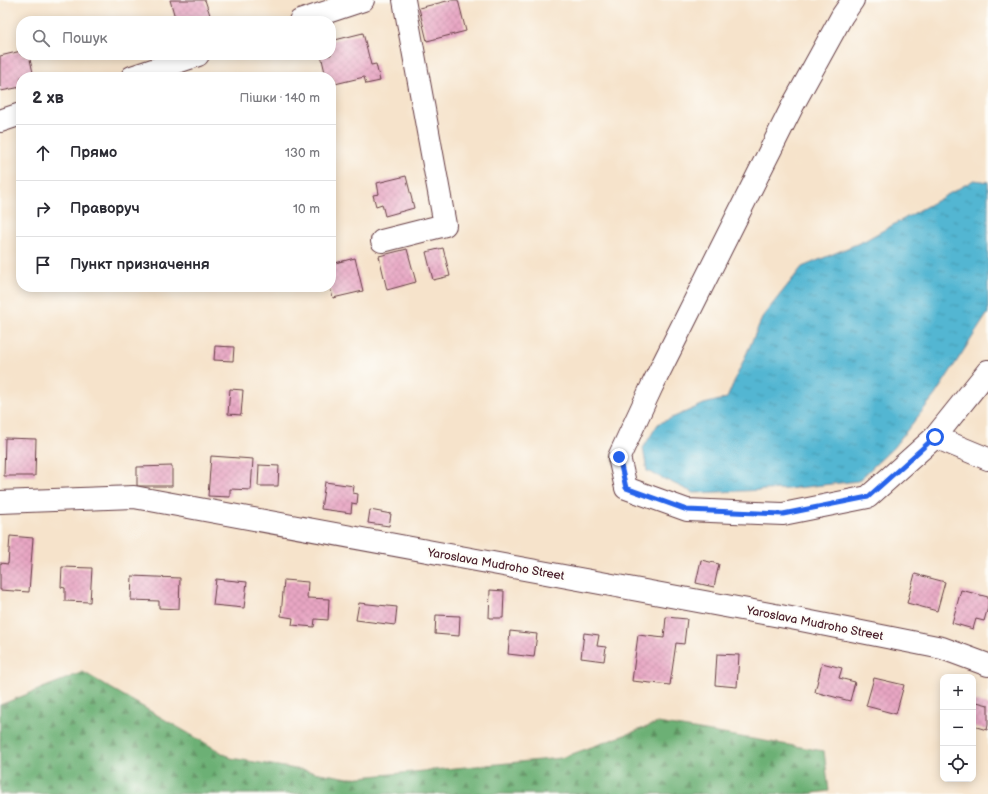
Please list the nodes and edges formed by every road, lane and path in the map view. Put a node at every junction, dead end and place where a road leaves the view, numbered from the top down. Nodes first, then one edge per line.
1 (363, 0) edge
2 (404, 0) edge
3 (853, 0) edge
4 (315, 16) edge
5 (183, 60) edge
6 (147, 72) edge
7 (16, 116) edge
8 (0, 121) edge
9 (382, 241) dead end
10 (988, 371) edge
11 (935, 437) junction
12 (988, 459) edge
13 (0, 502) edge
14 (988, 665) edge

1 - 4 street
2 - 9 street
3 - 11 street
5 - 6 street
7 - 8 street
10 - 11 street
11 - 12 street
13 - 14 street, Yaroslava Mudroho Street

